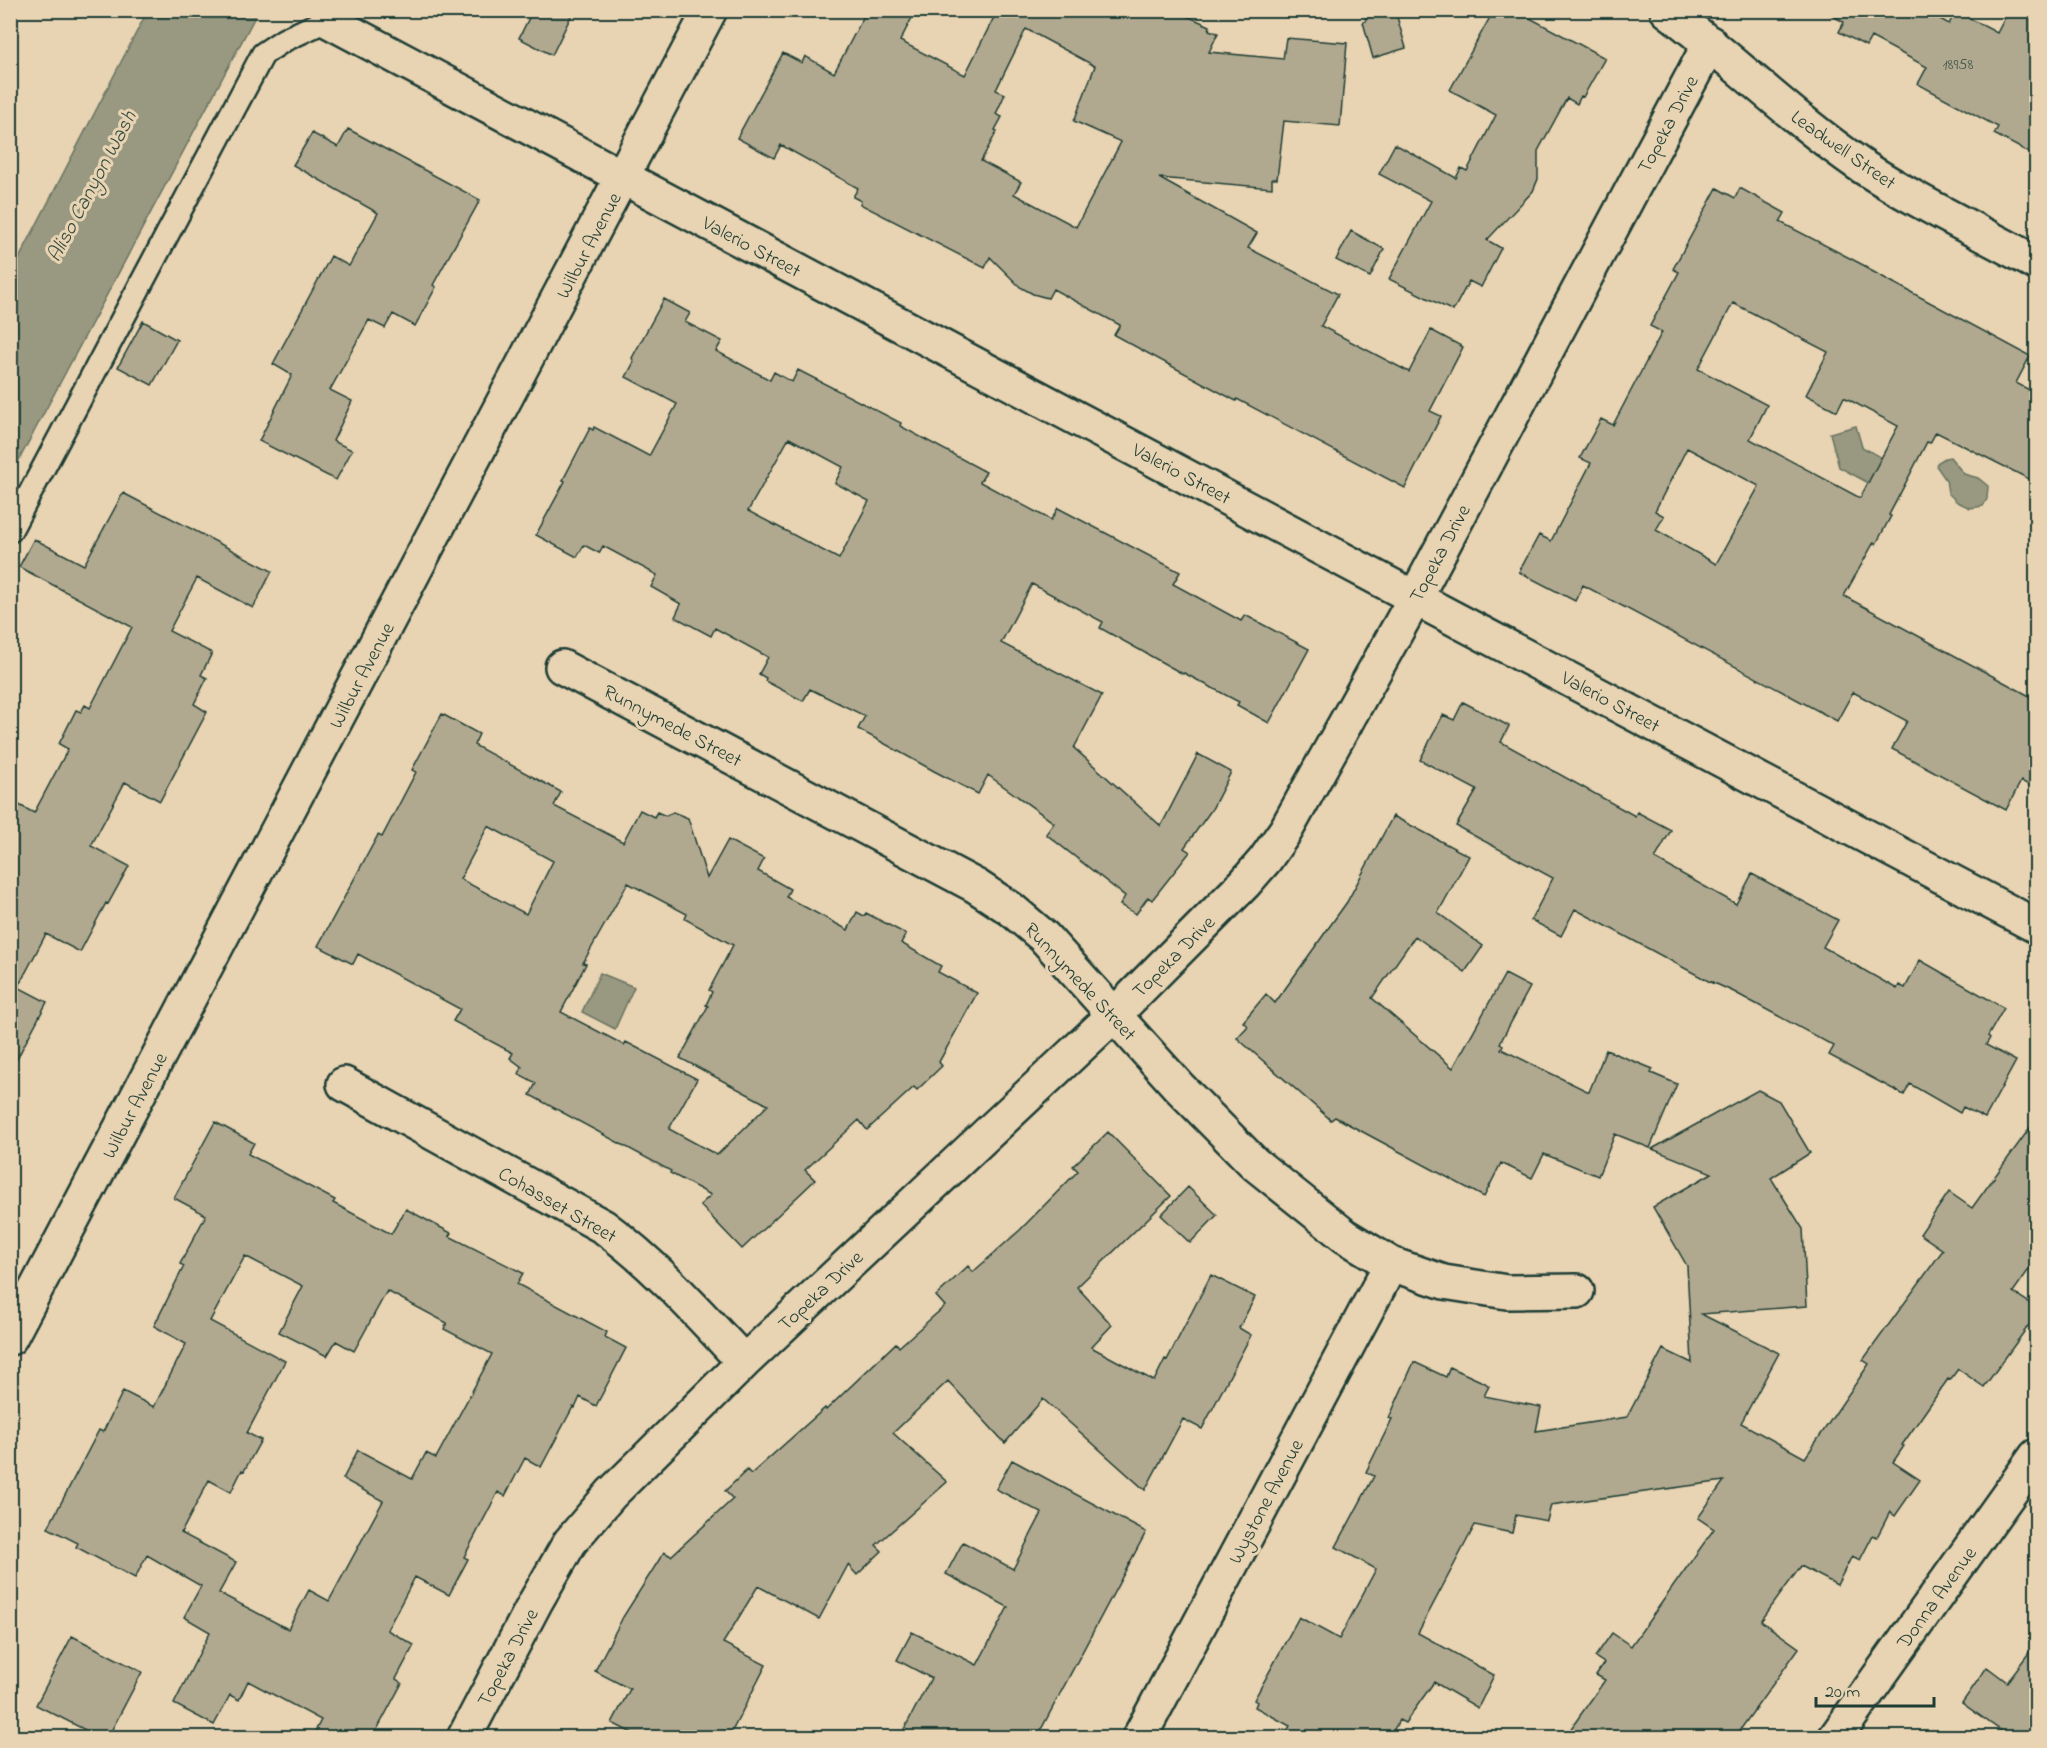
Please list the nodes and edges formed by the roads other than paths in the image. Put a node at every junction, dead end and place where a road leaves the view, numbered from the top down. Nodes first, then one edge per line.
1 (710, 10) edge
2 (1667, 10) edge
3 (327, 15) edge
4 (1710, 43) junction
5 (623, 178) junction
6 (2037, 263) edge
7 (10, 531) edge
8 (1415, 598) junction
9 (562, 667) dead end
10 (2037, 926) edge
11 (1114, 1015) junction
12 (344, 1084) dead end
13 (1391, 1264) junction
14 (1577, 1291) dead end
15 (10, 1338) edge
16 (744, 1362) junction
17 (2037, 1456) edge
18 (464, 1737) edge
19 (1139, 1737) edge
20 (1835, 1737) edge

1 - 5 street, Wilbur Avenue
2 - 4 street, Leadwell Street
3 - 5 street, Valerio Street
3 - 7 lane
4 - 6 street, Leadwell Street
4 - 8 street, Topeka Drive
5 - 8 street, Valerio Street
5 - 15 street, Wilbur Avenue
8 - 10 street, Valerio Street
8 - 11 street, Topeka Drive
9 - 11 street, Runnymede Street
11 - 13 street, Runnymede Street
11 - 16 street, Topeka Drive
12 - 16 street, Cohasset Street
13 - 14 street, Runnymede Street
13 - 19 street, Wystone Avenue
16 - 18 street, Topeka Drive
17 - 20 street, Donna Avenue

